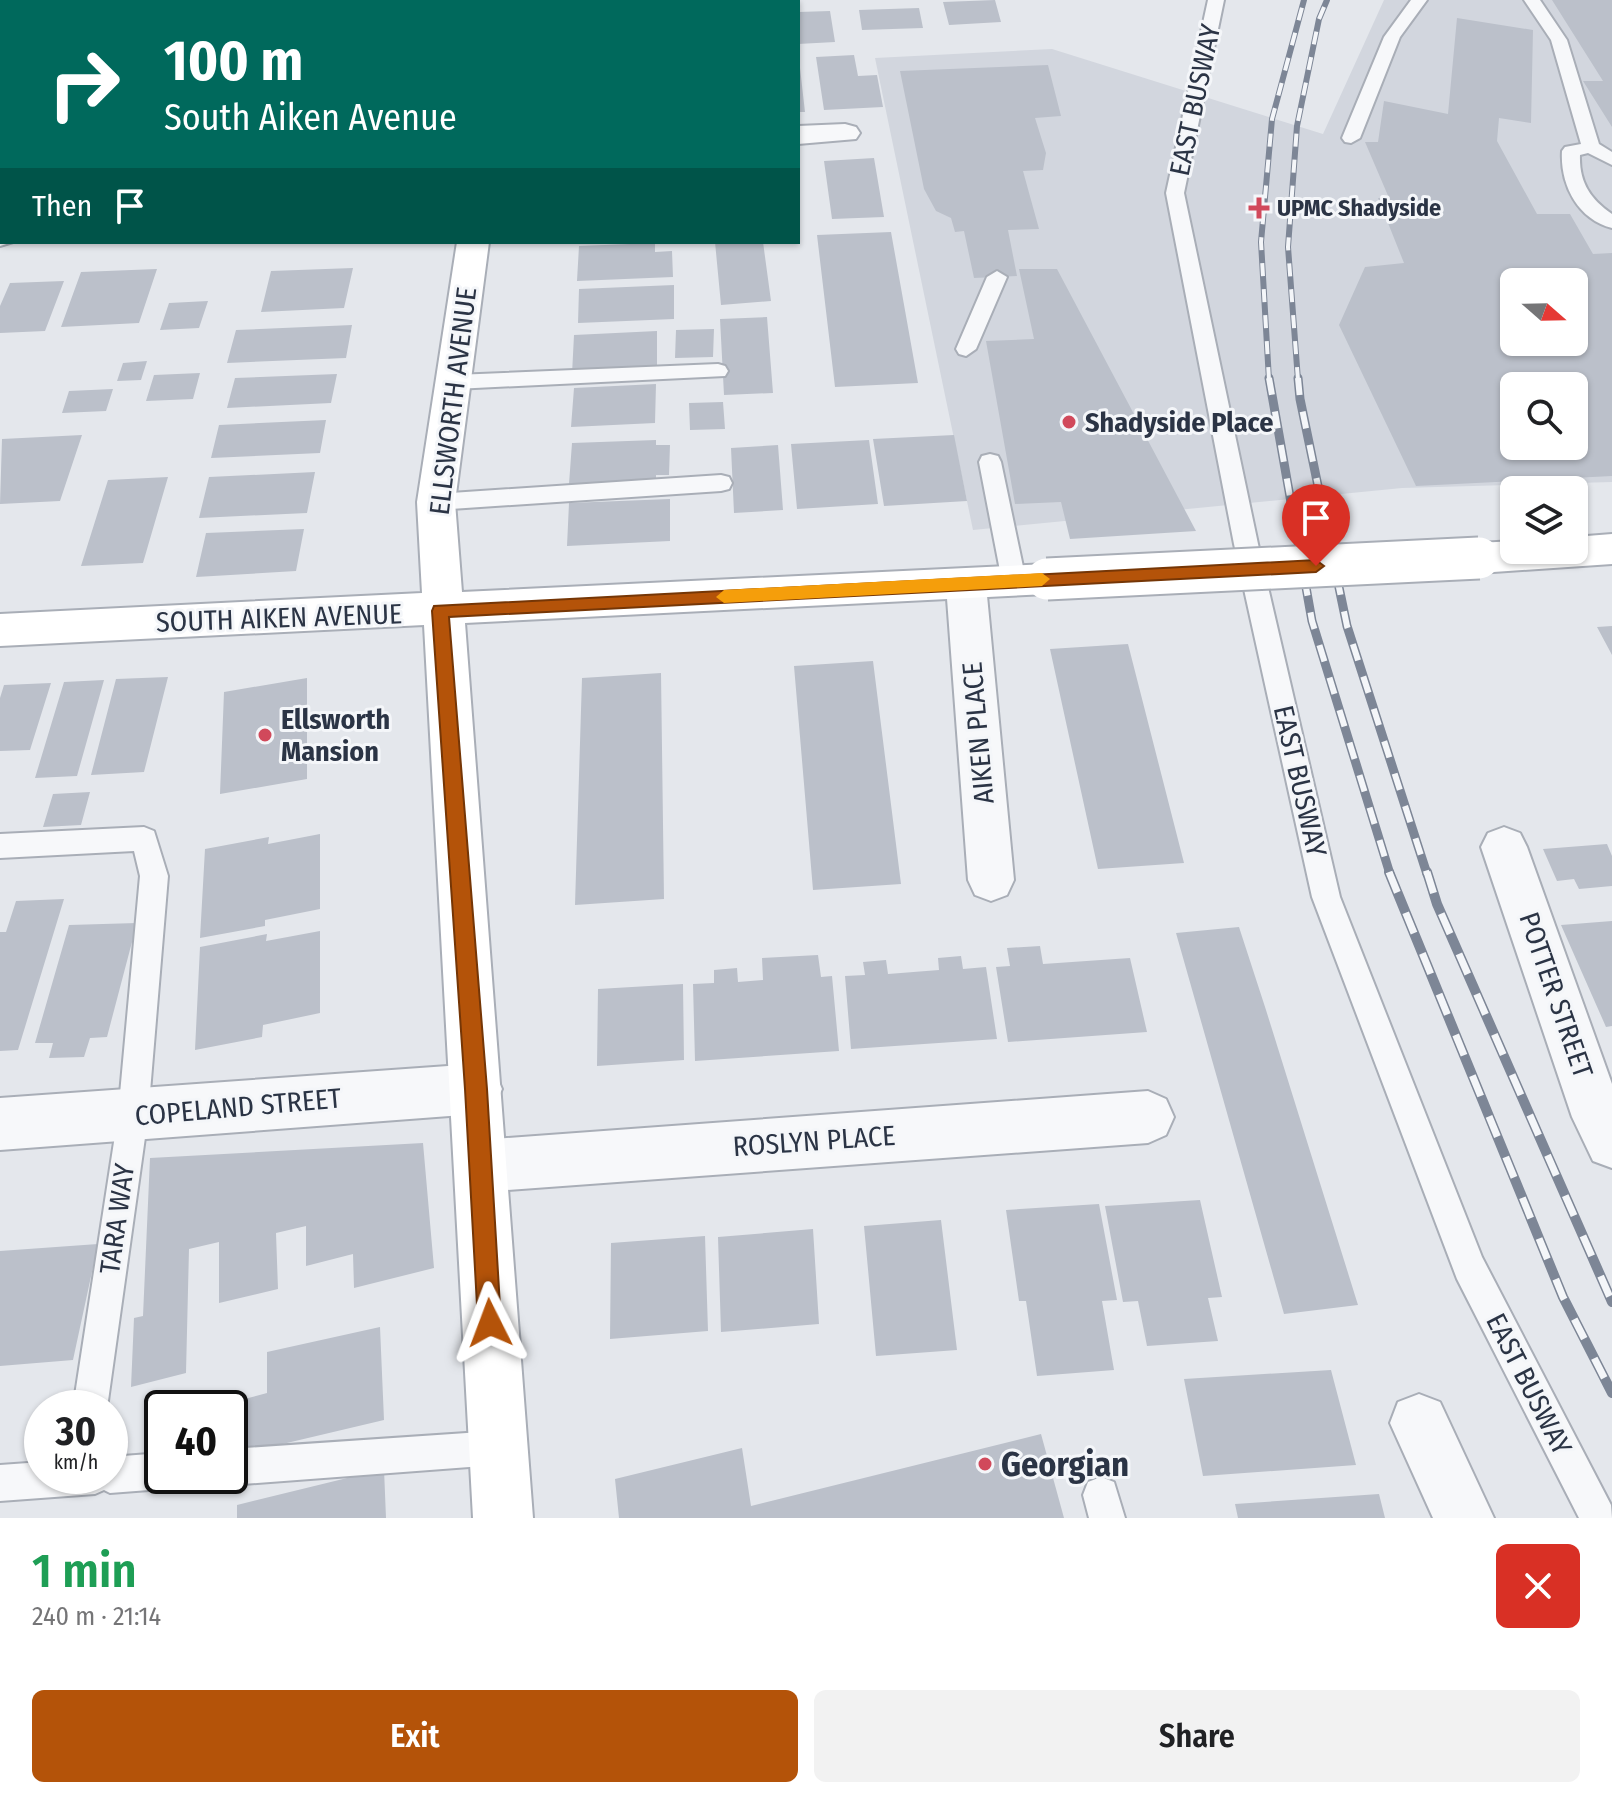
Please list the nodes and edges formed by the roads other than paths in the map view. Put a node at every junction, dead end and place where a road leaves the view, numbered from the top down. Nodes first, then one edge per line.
1 (1216, 0) edge
2 (1419, 0) edge
3 (1532, 0) edge
4 (845, 133) dead end
5 (800, 135) edge
6 (1351, 138) dead end
7 (1591, 147) junction
8 (1612, 160) edge
9 (1612, 222) edge
10 (473, 244) edge
11 (997, 277) dead end
12 (966, 349) dead end
13 (718, 371) dead end
14 (455, 382) junction
15 (990, 462) dead end
16 (721, 483) dead end
17 (436, 502) junction
18 (1612, 549) edge
19 (1031, 580) junction
20 (966, 585) junction
21 (440, 611) junction
22 (0, 630) edge
23 (0, 846) edge
24 (1504, 847) dead end
25 (991, 880) dead end
26 (476, 1089) junction
27 (133, 1116) junction
28 (1148, 1117) dead end
29 (0, 1124) edge
30 (1607, 1125) edge
31 (481, 1166) junction
32 (93, 1390) edge
33 (1419, 1423) dead end
34 (496, 1448) junction
35 (248, 1466) edge
36 (24, 1481) edge
37 (0, 1483) edge
38 (503, 1518) edge
39 (1464, 1518) edge
40 (1598, 1518) edge

1 - 40 lane, EAST BUSWAY
2 - 6 lane
3 - 7 lane
4 - 5 street
7 - 8 lane
7 - 9 lane
10 - 14 main road, ELLSWORTH AVENUE
11 - 12 lane
13 - 14 lane
14 - 17 main road, ELLSWORTH AVENUE
15 - 19 lane
16 - 17 lane
17 - 21 main road, ELLSWORTH AVENUE
18 - 19 main road, SOUTH AIKEN AVENUE, bridge
19 - 20 main road, SOUTH AIKEN AVENUE
20 - 21 main road, SOUTH AIKEN AVENUE
20 - 25 street, AIKEN PLACE
21 - 22 main road, SOUTH AIKEN AVENUE
21 - 26 main road, ELLSWORTH AVENUE
23 - 27 lane, TARA WAY
24 - 30 street, POTTER STREET
26 - 27 street, COPELAND STREET
26 - 31 main road, ELLSWORTH AVENUE
27 - 29 street, COPELAND STREET
27 - 32 lane, TARA WAY
28 - 31 street, ROSLYN PLACE
31 - 34 main road, ELLSWORTH AVENUE
33 - 39 street
34 - 35 lane
34 - 38 main road, ELLSWORTH AVENUE
36 - 37 lane

